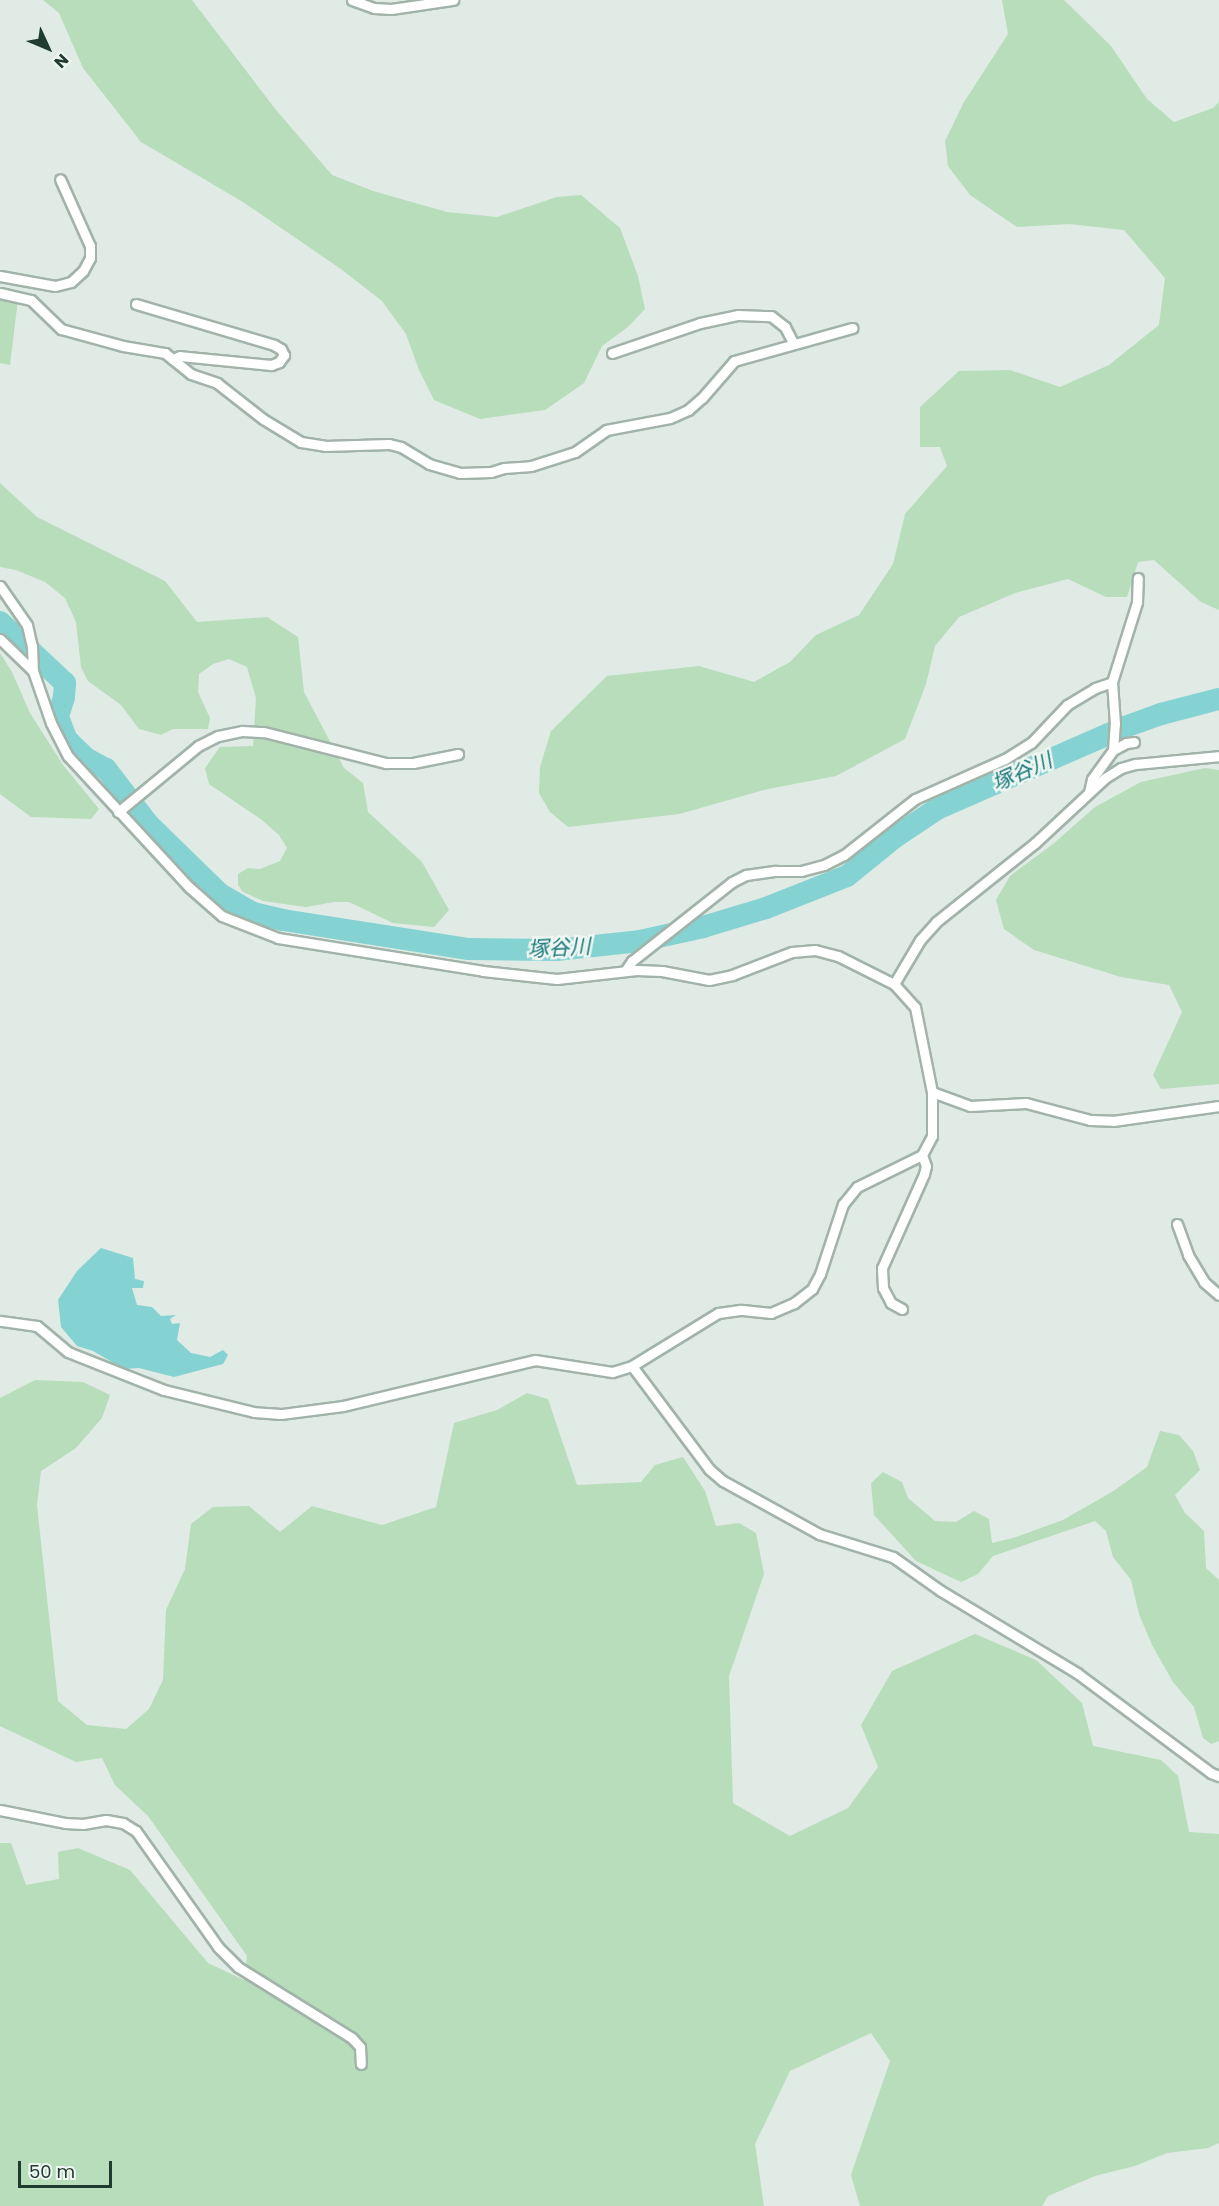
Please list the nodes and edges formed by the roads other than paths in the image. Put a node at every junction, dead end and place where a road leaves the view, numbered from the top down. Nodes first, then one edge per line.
1 (352, 0) edge
2 (453, 0) edge
3 (60, 179) dead end
4 (0, 276) edge
5 (0, 293) edge
6 (136, 304) dead end
7 (852, 328) dead end
8 (794, 344) junction
9 (612, 353) dead end
10 (173, 359) junction
11 (1138, 578) dead end
12 (0, 586) edge
13 (0, 639) edge
14 (33, 667) junction
15 (1112, 682) junction
16 (1134, 742) dead end
17 (1113, 750) junction
18 (458, 754) dead end
19 (1219, 756) edge
20 (1089, 792) junction
21 (121, 809) junction
22 (625, 971) junction
23 (894, 984) junction
24 (932, 1092) junction
25 (1219, 1106) edge
26 (922, 1155) junction
27 (1177, 1224) dead end
28 (1219, 1295) edge
29 (902, 1309) dead end
30 (0, 1321) edge
31 (632, 1366) junction
32 (1219, 1776) edge
33 (0, 1810) edge
34 (361, 2064) dead end

1 - 2 street
3 - 4 street
5 - 10 street
6 - 10 street
7 - 8 street
8 - 9 street
8 - 10 street
11 - 15 street
12 - 14 street
13 - 14 street
14 - 21 street
15 - 17 street
15 - 22 street
16 - 17 street
17 - 20 street
18 - 21 street
19 - 20 street
20 - 23 street
21 - 22 street
22 - 23 street
23 - 24 street
24 - 25 street
24 - 26 street
26 - 29 street
26 - 31 street
27 - 28 street
30 - 31 street
31 - 32 street
33 - 34 street

